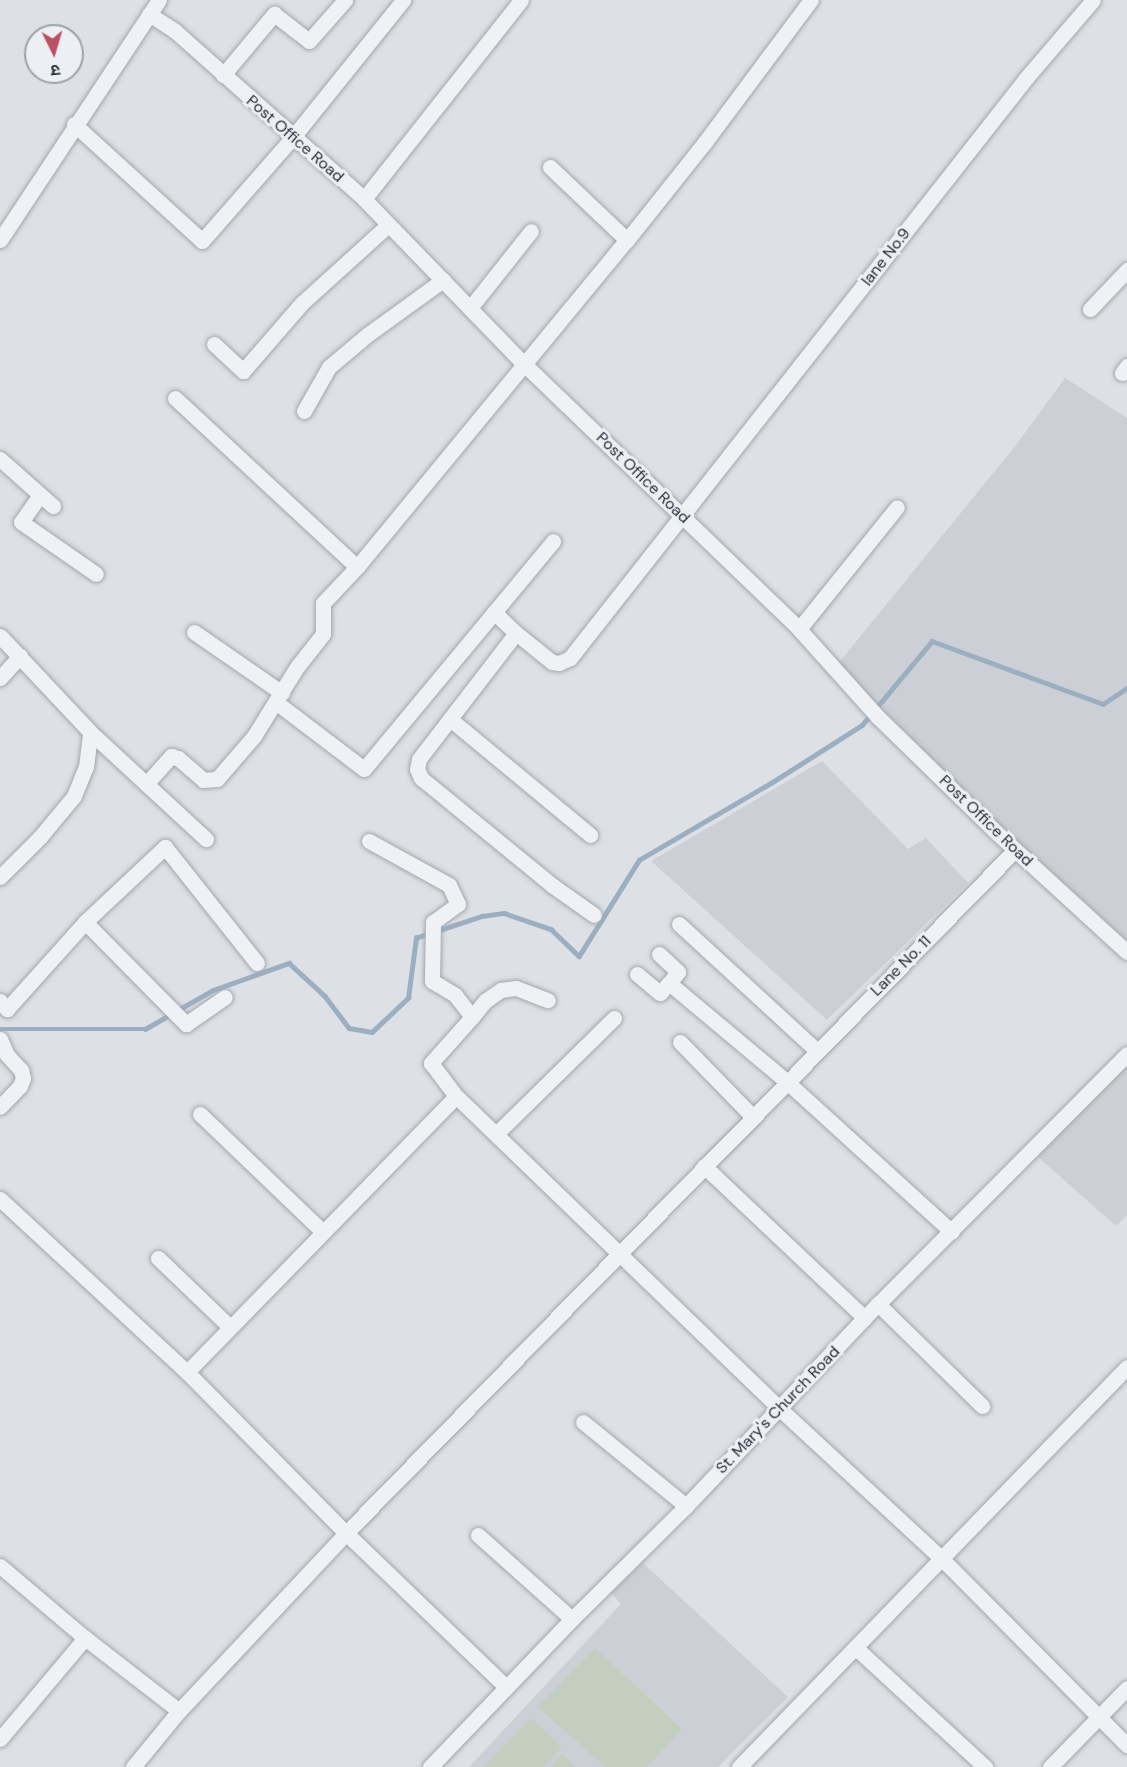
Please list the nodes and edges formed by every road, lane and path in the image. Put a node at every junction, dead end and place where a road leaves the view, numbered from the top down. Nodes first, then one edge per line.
1 (159, 0) edge
2 (345, 0) edge
3 (403, 0) edge
4 (521, 0) edge
5 (811, 0) edge
6 (1093, 0) edge
7 (149, 14) junction
8 (223, 75) junction
9 (74, 124) junction
10 (293, 137) junction
11 (550, 167) dead end
12 (364, 199) junction
13 (388, 225) junction
14 (531, 231) dead end
15 (0, 240) edge
16 (627, 240) junction
17 (1127, 270) edge
18 (443, 280) junction
19 (470, 308) junction
20 (1090, 309) dead end
21 (214, 344) dead end
22 (524, 363) junction
23 (175, 398) dead end
24 (304, 411) dead end
25 (0, 459) edge
26 (40, 495) junction
27 (53, 506) dead end
28 (897, 507) dead end
29 (682, 516) junction
30 (553, 541) dead end
31 (357, 567) junction
32 (96, 574) dead end
33 (494, 612) junction
34 (799, 628) junction
35 (194, 632) dead end
36 (516, 633) junction
37 (0, 636) edge
38 (20, 656) junction
39 (0, 678) edge
40 (279, 698) junction
41 (450, 718) junction
42 (90, 732) junction
43 (146, 784) junction
44 (590, 835) dead end
45 (206, 839) dead end
46 (369, 841) dead end
47 (1016, 850) junction
48 (0, 877) edge
49 (594, 915) dead end
50 (85, 922) junction
51 (679, 924) dead end
52 (1127, 952) edge
53 (660, 954) dead end
54 (257, 963) dead end
55 (637, 974) dead end
56 (669, 983) junction
57 (225, 997) dead end
58 (548, 1000) dead end
59 (2, 1010) edge
60 (472, 1017) junction
61 (614, 1018) dead end
62 (0, 1039) edge
63 (680, 1042) dead end
64 (817, 1051) junction
65 (1127, 1053) edge
66 (786, 1081) junction
67 (456, 1096) junction
68 (0, 1107) edge
69 (200, 1114) dead end
70 (752, 1116) junction
71 (497, 1133) junction
72 (704, 1166) junction
73 (0, 1199) edge
74 (323, 1232) junction
75 (952, 1232) junction
76 (620, 1252) junction
77 (158, 1258) dead end
78 (878, 1304) junction
79 (866, 1318) junction
80 (229, 1326) junction
81 (1127, 1367) edge
82 (187, 1372) junction
83 (982, 1406) dead end
84 (779, 1408) junction
85 (583, 1422) dead end
86 (686, 1506) junction
87 (346, 1533) junction
88 (478, 1535) dead end
89 (941, 1558) junction
90 (0, 1566) edge
91 (572, 1619) junction
92 (85, 1638) junction
93 (856, 1648) junction
94 (506, 1687) junction
95 (1127, 1688) edge
96 (179, 1711) junction
97 (1098, 1717) junction
98 (0, 1739) edge
99 (1127, 1745) edge
100 (133, 1767) edge
101 (430, 1767) edge
102 (739, 1767) edge
103 (985, 1767) edge
104 (1050, 1767) edge

1 - 7 street
2 - 8 street
3 - 10 street
4 - 12 street
5 - 16 street
6 - 29 street, lane No.9
7 - 8 street, Post Office Road
7 - 9 street
8 - 10 street, Post Office Road
9 - 10 street
9 - 15 street
10 - 12 street, Post Office Road
11 - 16 street
12 - 13 street, Post Office Road
13 - 18 street, Post Office Road
13 - 21 street
14 - 19 street
16 - 22 street
17 - 20 street
18 - 19 street, Post Office Road
18 - 24 street
19 - 22 street, Post Office Road
22 - 29 street, Post Office Road
22 - 31 street
23 - 31 street
25 - 26 street
26 - 27 street
26 - 32 street
28 - 34 street
29 - 34 street, Post Office Road
29 - 36 street, lane No.9
30 - 33 street
31 - 40 street
33 - 36 street, lane No.9
33 - 40 street
34 - 47 street, Post Office Road
35 - 40 street
36 - 41 street
37 - 38 street
38 - 39 street
38 - 42 street
40 - 43 street
41 - 44 street
41 - 49 street
42 - 43 street
42 - 48 street
43 - 45 street
46 - 60 street
47 - 52 street, Post Office Road
47 - 64 street, Lane No. 11
50 - 54 street
50 - 57 street
50 - 59 street
51 - 64 street
53 - 56 street
55 - 56 street
56 - 66 street
58 - 60 street
60 - 67 street
61 - 71 street
62 - 68 street
63 - 70 street
64 - 66 street, Lane No. 11
65 - 75 street, St. Mary's Church Road
66 - 70 street, Lane No. 11
66 - 75 street
67 - 71 street
67 - 74 street
69 - 74 street
70 - 72 street, Lane No. 11
71 - 76 street
72 - 76 street, Lane No. 11
72 - 79 street
73 - 82 street
74 - 80 street
75 - 78 street, St. Mary's Church Road
76 - 84 street
76 - 87 street, Lane No. 11
77 - 80 street
78 - 79 street, St. Mary's Church Road
78 - 83 street
79 - 84 street, St. Mary's Church Road
80 - 82 street
81 - 89 street
82 - 87 street
84 - 86 street, St. Mary's Church Road
84 - 89 street
85 - 86 street
86 - 91 street, St. Mary's Church Road
87 - 94 street
87 - 96 street, Lane No. 11
88 - 91 street
89 - 93 street
89 - 97 street
90 - 92 street
91 - 94 street, St. Mary's Church Road
92 - 96 street
92 - 98 street
93 - 102 street
93 - 103 street
94 - 101 street, St. Mary's Church Road
95 - 97 street
96 - 100 street, Lane No. 11
97 - 99 street
97 - 104 street

